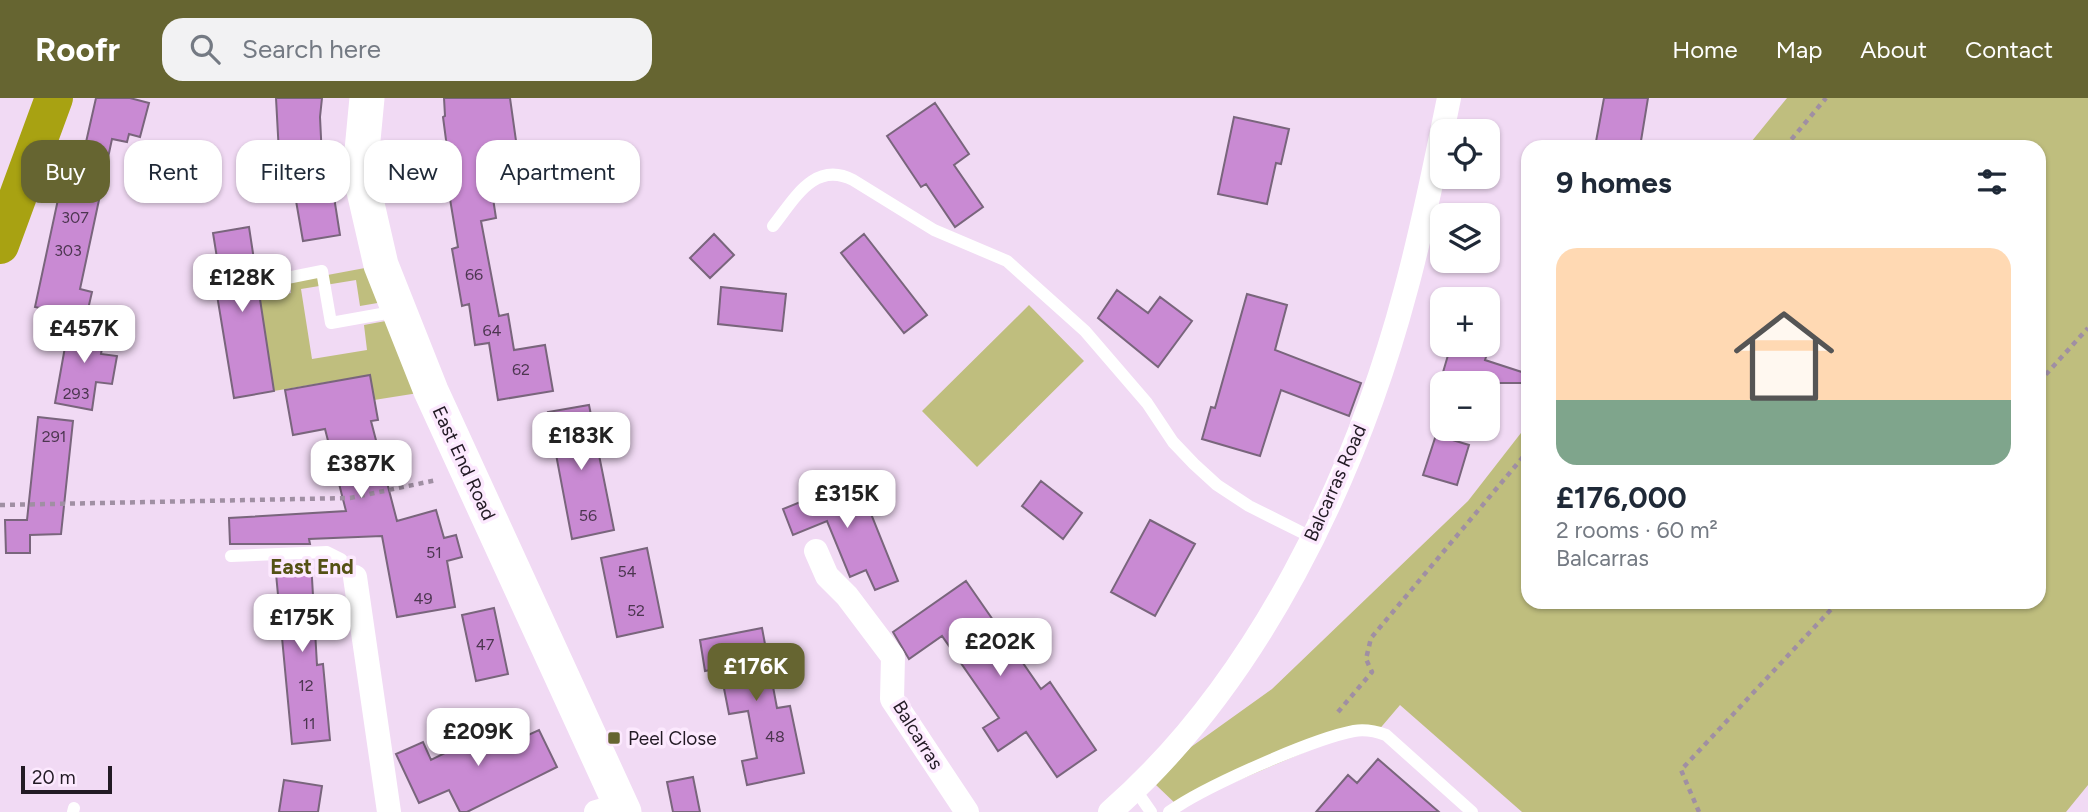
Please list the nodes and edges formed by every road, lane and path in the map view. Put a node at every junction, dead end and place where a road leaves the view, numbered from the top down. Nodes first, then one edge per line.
1 (54, 98) edge
2 (367, 98) edge
3 (1449, 98) edge
4 (1826, 98) edge
5 (1791, 140) edge
6 (774, 226) dead end
7 (0, 245) edge
8 (282, 279) dead end
9 (399, 311) junction
10 (2088, 328) edge
11 (2046, 374) edge
12 (1521, 460) edge
13 (469, 474) junction
14 (0, 505) edge
15 (1311, 537) junction
16 (816, 551) dead end
17 (231, 556) dead end
18 (355, 577) joint
19 (1831, 609) edge
20 (1307, 747) junction
21 (1135, 789) junction
22 (614, 810) edge
23 (389, 812) edge
24 (967, 812) edge
25 (1110, 812) edge
26 (1150, 812) edge
27 (1169, 812) edge
28 (1472, 812) edge
29 (1699, 812) edge

1 - 7 highway
2 - 9 street, East End Road
3 - 15 street, Balcarras Road
4 - 5 path
6 - 15 lane
8 - 9 lane
9 - 13 street, East End Road
10 - 11 path
12 - 20 path
13 - 14 path
13 - 22 street, East End Road
15 - 21 street, Balcarras Road
16 - 24 street, Balcarras
17 - 18 lane
18 - 23 street
19 - 29 path
20 - 27 lane
20 - 28 lane
21 - 25 street, Balcarras Road
21 - 26 lane

